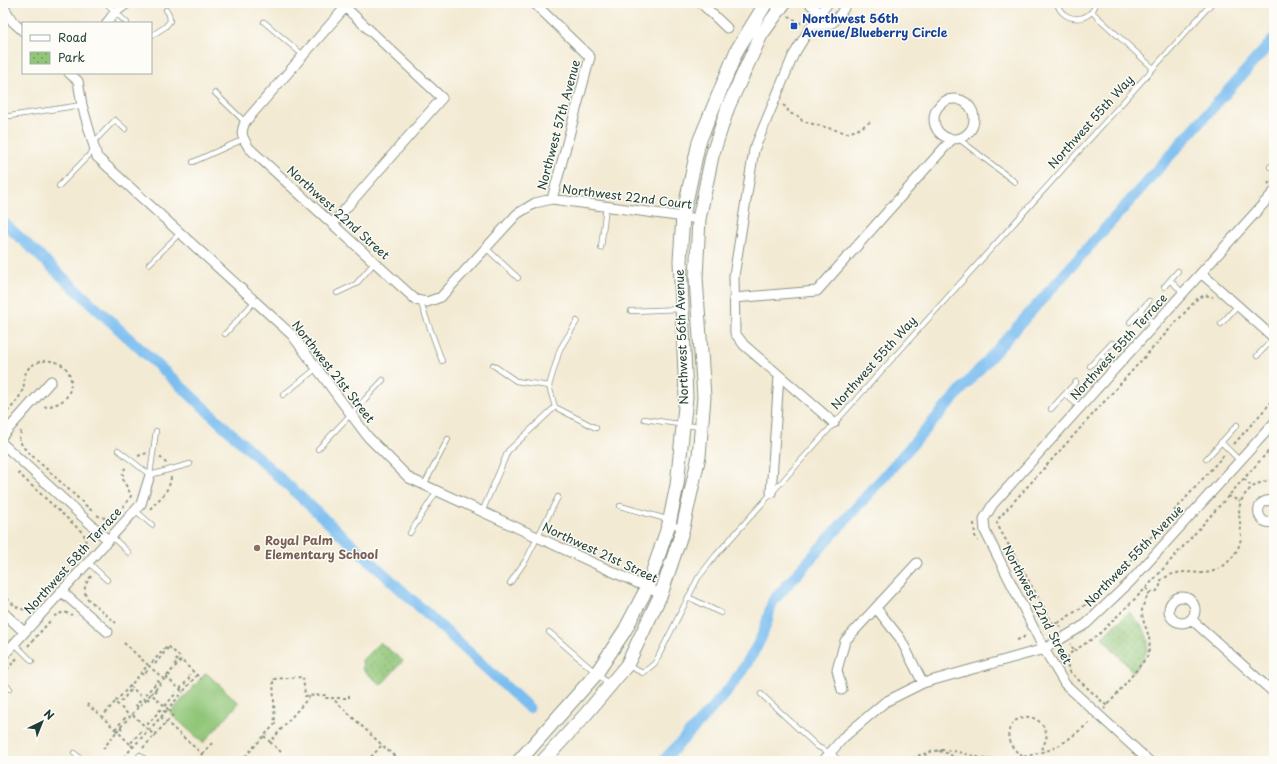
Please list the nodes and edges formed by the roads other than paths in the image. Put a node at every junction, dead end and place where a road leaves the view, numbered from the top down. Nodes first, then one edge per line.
1 (106, 3) edge
2 (128, 3) edge
3 (534, 3) edge
4 (701, 3) edge
5 (766, 3) edge
6 (784, 3) edge
7 (809, 3) edge
8 (828, 3) edge
9 (842, 3) edge
10 (1057, 3) edge
11 (1096, 3) edge
12 (1212, 3) edge
13 (347, 5) edge
14 (3, 6) edge
15 (166, 10) dead end
16 (115, 12) junction
17 (1092, 12) junction
18 (820, 13) junction
19 (108, 22) edge
20 (126, 22) edge
21 (264, 22) dead end
22 (810, 27) junction
23 (727, 28) dead end
24 (22, 30) edge
25 (152, 35) edge
26 (303, 55) junction
27 (1153, 68) junction
28 (79, 77) edge
29 (215, 93) dead end
30 (82, 105) junction
31 (3, 117) edge
32 (245, 122) junction
33 (125, 128) dead end
34 (243, 135) junction
35 (956, 139) junction
36 (94, 146) junction
37 (193, 162) dead end
38 (1015, 182) dead end
39 (59, 186) dead end
40 (1274, 192) edge
41 (552, 199) junction
42 (606, 206) junction
43 (683, 216) junction
44 (699, 218) junction
45 (333, 223) junction
46 (180, 233) junction
47 (486, 248) junction
48 (601, 248) dead end
49 (375, 262) junction
50 (149, 264) dead end
51 (1178, 271) dead end
52 (1201, 273) junction
53 (518, 278) dead end
54 (1170, 280) junction
55 (1164, 287) dead end
56 (1184, 292) junction
57 (337, 294) dead end
58 (734, 298) junction
59 (255, 301) junction
60 (1149, 301) dead end
61 (423, 302) junction
62 (1238, 305) junction
63 (682, 309) junction
64 (632, 311) dead end
65 (1140, 311) junction
66 (578, 321) dead end
67 (1130, 322) dead end
68 (1155, 324) junction
69 (1221, 324) dead end
70 (225, 334) dead end
71 (1274, 338) edge
72 (1112, 343) dead end
73 (1100, 355) junction
74 (1257, 356) dead end
75 (442, 361) dead end
76 (493, 365) dead end
77 (1090, 366) dead end
78 (317, 368) junction
79 (1115, 369) junction
80 (779, 376) junction
81 (382, 380) dead end
82 (51, 381) dead end
83 (1076, 382) dead end
84 (549, 386) junction
85 (1065, 394) junction
86 (283, 395) dead end
87 (555, 407) junction
88 (1080, 407) junction
89 (1051, 409) dead end
90 (351, 414) junction
91 (644, 419) dead end
92 (834, 423) junction
93 (1274, 423) edge
94 (683, 424) junction
95 (1237, 425) dead end
96 (701, 427) junction
97 (596, 428) dead end
98 (156, 431) dead end
99 (3, 435) edge
100 (448, 439) dead end
101 (1221, 442) junction
102 (3, 444) edge
103 (318, 449) dead end
104 (118, 450) dead end
105 (1206, 459) dead end
106 (1240, 461) junction
107 (190, 464) dead end
108 (150, 475) junction
109 (424, 485) junction
110 (437, 491) junction
111 (771, 493) junction
112 (558, 497) dead end
113 (1274, 501) edge
114 (620, 506) dead end
115 (135, 510) junction
116 (482, 512) junction
117 (984, 519) joint
118 (670, 520) junction
119 (1274, 522) edge
120 (152, 525) dead end
121 (682, 532) junction
122 (410, 533) dead end
123 (110, 538) junction
124 (538, 538) junction
125 (129, 553) dead end
126 (88, 562) junction
127 (917, 563) dead end
128 (107, 580) dead end
129 (510, 583) dead end
130 (647, 588) junction
131 (61, 591) junction
132 (661, 594) junction
133 (688, 597) junction
134 (876, 608) junction
135 (3, 612) edge
136 (721, 613) dead end
137 (1191, 619) dead end
138 (24, 632) junction
139 (108, 632) dead end
140 (549, 632) dead end
141 (14, 644) junction
142 (1044, 649) junction
143 (3, 656) edge
144 (32, 661) dead end
145 (626, 665) junction
146 (596, 674) junction
147 (923, 682) junction
148 (3, 683) edge
149 (610, 685) junction
150 (10, 689) dead end
151 (842, 690) dead end
152 (1274, 693) edge
153 (761, 694) dead end
154 (74, 753) dead end
155 (831, 753) junction
156 (536, 756) edge
157 (83, 761) edge
158 (134, 761) edge
159 (147, 761) edge
160 (519, 761) edge
161 (824, 761) edge
162 (840, 761) edge
163 (1149, 761) edge

1 - 16 lane
2 - 16 street
3 - 41 street, Northwest 57th Avenue
4 - 23 street
5 - 43 street, Northwest 56th Avenue
6 - 44 street, Northwest 56th Avenue
7 - 18 street
8 - 18 street
9 - 22 street
10 - 17 lane
11 - 17 lane
12 - 27 lane, Northwest 55th Way
13 - 26 street
13 - 45 street
14 - 24 street
15 - 25 lane
16 - 19 street
16 - 20 lane
17 - 27 lane
18 - 22 street
21 - 26 lane
22 - 58 street
26 - 32 street
27 - 92 lane, Northwest 55th Way
28 - 30 street, Northwest 21st Street
29 - 32 lane
30 - 31 lane
30 - 36 street, Northwest 21st Street
32 - 34 street
33 - 36 lane
34 - 37 lane
34 - 45 street, Northwest 22nd Street
35 - 35 street
35 - 38 lane
35 - 58 street
36 - 39 lane
36 - 46 street, Northwest 21st Street
40 - 52 street, Northwest 55th Terrace
41 - 42 street, Northwest 22nd Court
41 - 47 street
42 - 43 street, Northwest 22nd Court
42 - 48 lane
43 - 44 street, Northwest 22nd Court
43 - 63 street, Northwest 56th Avenue
44 - 96 street, Northwest 56th Avenue
45 - 49 street, Northwest 22nd Street
46 - 50 lane
46 - 59 street, Northwest 21st Street
47 - 53 lane
47 - 61 street
49 - 57 lane
49 - 61 street, Northwest 22nd Street
51 - 54 lane
52 - 56 street, Northwest 55th Terrace
52 - 62 street
54 - 55 lane
54 - 56 lane
56 - 68 street, Northwest 55th Terrace
58 - 80 street
59 - 70 lane
59 - 78 street, Northwest 21st Street
60 - 65 lane
61 - 75 lane
62 - 69 lane
62 - 71 street
63 - 64 lane
63 - 94 street, Northwest 56th Avenue
65 - 67 lane
65 - 68 lane
66 - 84 lane
68 - 79 street, Northwest 55th Terrace
71 - 74 lane
72 - 73 lane
73 - 77 lane
73 - 79 lane
76 - 84 lane
78 - 86 lane
78 - 90 street, Northwest 21st Street
79 - 88 street, Northwest 55th Terrace
80 - 92 street
80 - 111 street
81 - 90 lane
82 - 99 street
83 - 85 lane
84 - 87 lane
85 - 88 lane
85 - 89 lane
87 - 97 lane
87 - 116 lane
88 - 117 street, Northwest 55th Terrace
90 - 103 lane
90 - 109 street, Northwest 21st Street
91 - 94 lane
92 - 111 lane, Northwest 55th Way
93 - 106 street, Northwest 55th Avenue
94 - 96 lane
94 - 118 street, Northwest 56th Avenue
95 - 101 lane
96 - 121 street, Northwest 56th Avenue
98 - 108 lane
100 - 109 lane
101 - 105 lane
101 - 106 lane
102 - 123 street
104 - 108 lane
106 - 142 street, Northwest 55th Avenue
107 - 108 lane
108 - 115 street, Northwest 58th Terrace
109 - 110 street, Northwest 21st Street
110 - 116 street, Northwest 21st Street
110 - 122 lane
111 - 133 lane, Northwest 55th Way
112 - 124 lane
113 - 119 street
114 - 118 lane
115 - 120 lane
115 - 123 street, Northwest 58th Terrace
116 - 124 street, Northwest 21st Street
117 - 142 street, Northwest 22nd Street
118 - 121 lane
118 - 130 street, Northwest 56th Avenue
121 - 132 street, Northwest 56th Avenue
123 - 125 lane
123 - 126 street, Northwest 58th Terrace
124 - 129 lane
124 - 130 street, Northwest 21st Street
126 - 128 lane
126 - 131 street, Northwest 58th Terrace
127 - 134 street
130 - 132 street, Northwest 21st Street
130 - 146 street, Northwest 56th Avenue
131 - 138 street, Northwest 58th Terrace
131 - 139 street
132 - 145 street, Northwest 56th Avenue
133 - 136 lane
133 - 145 lane, Northwest 55th Way
134 - 147 street
134 - 151 street
135 - 138 street
137 - 152 street
138 - 141 street, Northwest 58th Terrace
140 - 146 lane
141 - 143 street, Northwest 58th Terrace
141 - 144 lane
142 - 147 street, Northwest 55th Avenue
142 - 163 street, Northwest 22nd Street
145 - 149 street, Northwest 56th Avenue
146 - 149 lane
146 - 156 street, Northwest 56th Avenue
147 - 155 street, Northwest 55th Avenue
148 - 150 lane
149 - 156 street, Northwest 56th Avenue
153 - 155 lane
154 - 157 lane
155 - 161 street, Northwest 55th Avenue
155 - 162 lane
156 - 160 street, Northwest 56th Avenue
158 - 159 lane

